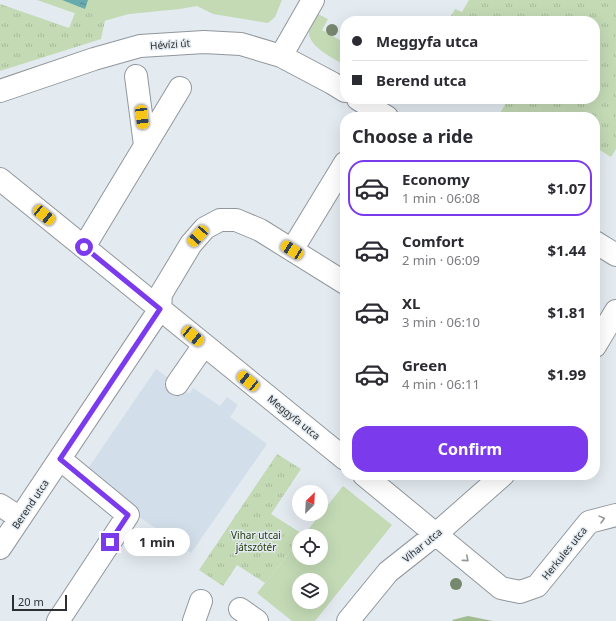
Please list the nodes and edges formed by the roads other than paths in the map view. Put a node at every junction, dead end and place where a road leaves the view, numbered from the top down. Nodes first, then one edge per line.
1 (313, 0) edge
2 (281, 56) junction
3 (136, 76) dead end
4 (180, 88) dead end
5 (340, 88) edge
6 (0, 91) edge
7 (366, 104) edge
8 (380, 112) edge
9 (145, 145) junction
10 (340, 171) edge
11 (0, 179) edge
12 (600, 245) edge
13 (84, 247) junction
14 (292, 250) junction
15 (616, 255) edge
16 (340, 280) edge
17 (160, 309) junction
18 (616, 312) edge
19 (600, 338) edge
20 (204, 345) junction
21 (177, 384) dead end
22 (340, 455) edge
23 (60, 459) junction
24 (370, 480) edge
25 (497, 480) edge
26 (0, 505) edge
27 (616, 515) edge
28 (20, 518) junction
29 (436, 534) junction
30 (0, 548) edge
31 (202, 601) dead end
32 (58, 621) edge
33 (194, 621) edge
34 (348, 621) edge

1 - 2 street
2 - 5 street, Hévízi út
2 - 6 street, Hévízi út
3 - 9 street
4 - 9 street
7 - 8 street
9 - 13 street
10 - 14 street
11 - 13 street, Meggyfa utca
12 - 15 street
13 - 17 street, Meggyfa utca
14 - 16 street, Berend utca
14 - 17 street, Berend utca
17 - 20 street, Meggyfa utca
17 - 23 street, Berend utca
18 - 19 street
20 - 21 street
20 - 22 street, Meggyfa utca
23 - 28 street, Berend utca
23 - 32 street
24 - 29 street
25 - 29 street, Vihar utca
26 - 28 street
29 -> 27 street, Herkules utca
28 - 30 street, Berend utca
29 - 34 street, Vihar utca
31 - 33 street

